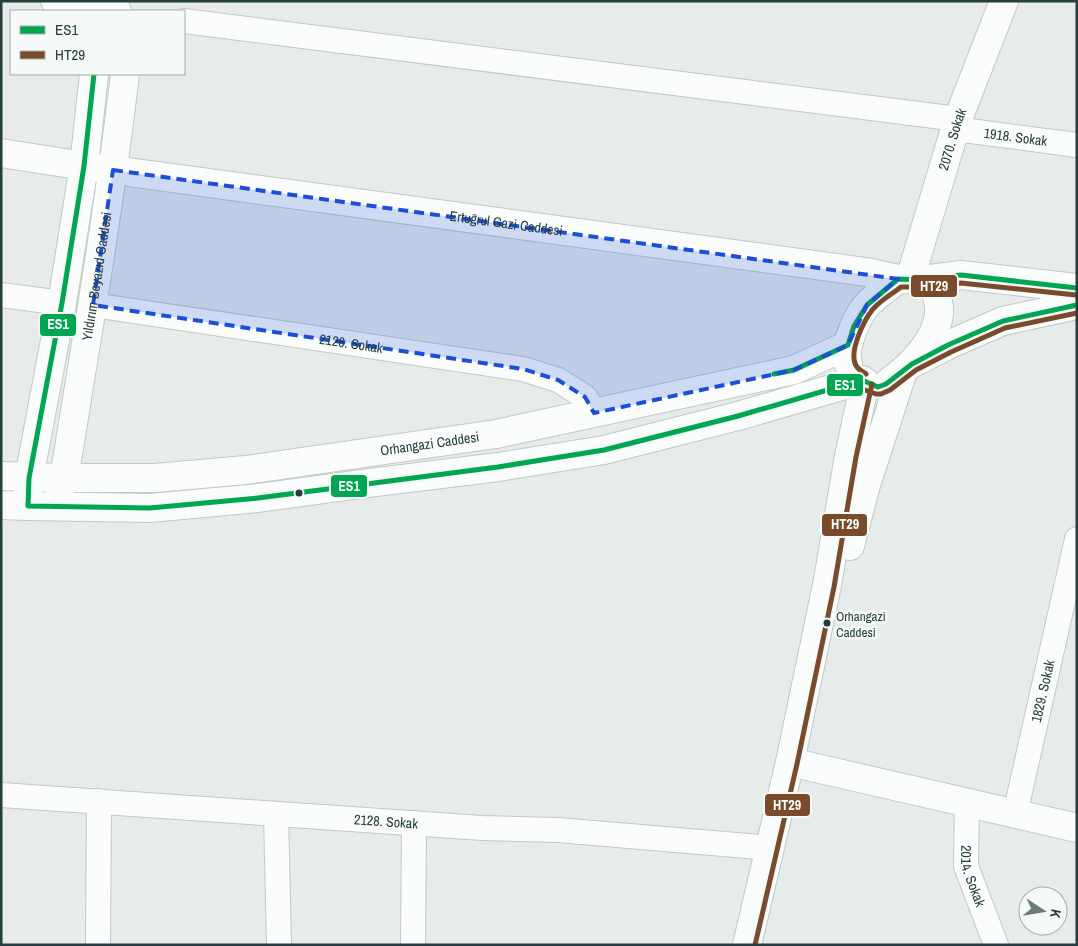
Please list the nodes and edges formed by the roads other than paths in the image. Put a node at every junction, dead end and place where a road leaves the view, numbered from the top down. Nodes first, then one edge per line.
1 (53, 1) edge
2 (1004, 1) edge
3 (106, 8) edge
4 (185, 22) edge
5 (94, 75) edge
6 (126, 75) edge
7 (956, 124) junction
8 (1077, 145) edge
9 (1, 153) edge
10 (84, 166) junction
11 (114, 170) junction
12 (910, 279) junction
13 (1077, 288) edge
14 (1, 295) edge
15 (62, 303) junction
16 (93, 305) junction
17 (1077, 305) edge
18 (848, 345) junction
19 (907, 367) junction
20 (864, 381) junction
21 (594, 413) junction
22 (1, 476) edge
23 (30, 478) junction
24 (64, 478) junction
25 (14, 505) edge
26 (56, 507) junction
27 (1077, 539) edge
28 (1074, 567) edge
29 (790, 762) junction
30 (1, 795) edge
31 (98, 801) junction
32 (967, 803) junction
33 (276, 814) junction
34 (1015, 814) junction
35 (414, 823) junction
36 (1077, 828) edge
37 (771, 848) junction
38 (98, 945) edge
39 (279, 945) edge
40 (413, 945) edge
41 (747, 945) edge
42 (996, 945) edge

1 - 3 street
2 - 7 main road, 2070. Sokak
4 - 7 street, 1918. Sokak
5 - 10 main road
6 - 11 main road, Yıldırım Beyazıd Caddesi
7 - 8 street, 1918. Sokak
7 - 12 main road, 2070. Sokak
9 - 10 main road
10 - 11 main road, Ertuğrul Gazi Caddesi
10 - 15 main road
11 - 12 main road, Ertuğrul Gazi Caddesi
11 - 16 main road, Yıldırım Beyazıd Caddesi
12 - 13 main road
12 - 18 main road
12 - 19 main road
14 - 15 street
15 - 16 main road
15 - 23 main road
16 - 21 street, 2126. Sokak
16 - 24 main road, Yıldırım Beyazıd Caddesi
17 - 19 main road
18 - 20 main road
18 - 21 main road, Orhangazi Caddesi
19 - 20 main road
19 - 29 main road
20 - 26 main road
20 - 29 main road
21 - 24 main road, Orhangazi Caddesi
22 - 23 main road, Orhangazi Caddesi
23 - 24 main road, Orhangazi Caddesi
23 - 25 main road
24 - 26 main road, Yıldırım Beyazıd Caddesi
25 - 26 main road
27 - 28 street, 1829. Sokak
28 - 34 street, 1829. Sokak
29 - 32 main road
29 - 37 main road
30 - 31 street, 2128. Sokak
31 - 33 street, 2128. Sokak
31 - 38 street
32 - 34 main road
32 - 42 street, 2014. Sokak
33 - 35 street, 2128. Sokak
33 - 39 street
34 - 36 main road
35 - 37 street, 2128. Sokak
35 - 40 street
37 - 41 main road

